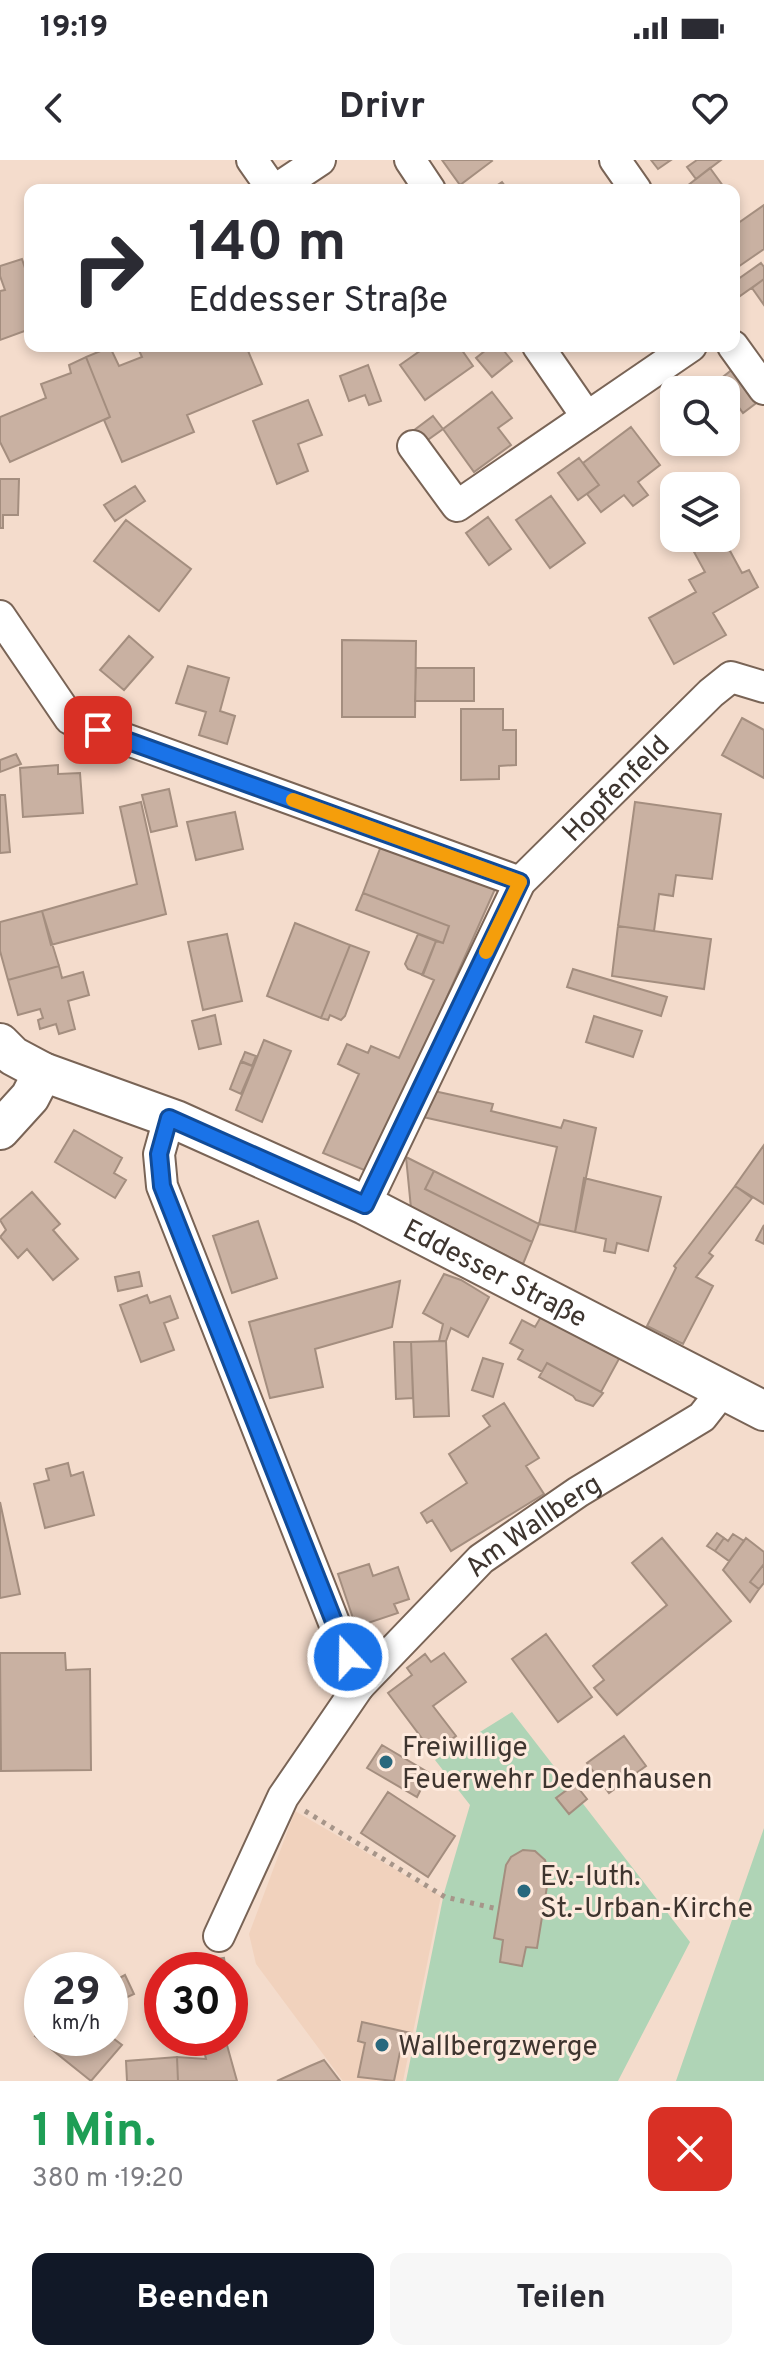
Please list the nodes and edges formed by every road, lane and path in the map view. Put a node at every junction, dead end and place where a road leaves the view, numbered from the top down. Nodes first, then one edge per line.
1 (252, 160) edge
2 (320, 160) edge
3 (410, 160) edge
4 (615, 160) edge
5 (270, 184) edge
6 (283, 184) edge
7 (426, 184) edge
8 (632, 184) edge
9 (542, 352) edge
10 (682, 352) edge
11 (737, 352) edge
12 (764, 389) edge
13 (587, 417) junction
14 (413, 446) dead end
15 (0, 616) edge
16 (764, 687) edge
17 (520, 882) junction
18 (0, 1043) edge
19 (43, 1072) junction
20 (169, 1118) junction
21 (0, 1130) edge
22 (365, 1205) junction
23 (724, 1389) junction
24 (764, 1411) edge
25 (359, 1686) junction
26 (283, 1797) junction
27 (498, 1909) dead end
28 (219, 1936) dead end

1 - 5 street
2 - 6 street
3 - 7 street
4 - 8 street
9 - 13 street
10 - 13 street
11 - 12 street
13 - 14 street
15 - 17 street
16 - 17 street, Hopfenfeld
17 - 22 street, Hopfenfeld
18 - 19 street, Eddesser Straße
19 - 20 street, Eddesser Straße
19 - 21 street
20 - 22 street, Eddesser Straße
20 - 25 street
22 - 23 street, Eddesser Straße
23 - 24 street, Eddesser Straße
23 - 25 street, Am Wallberg
25 - 26 street, Am Wallberg
26 - 27 path
26 - 28 street, Am Wallberg

